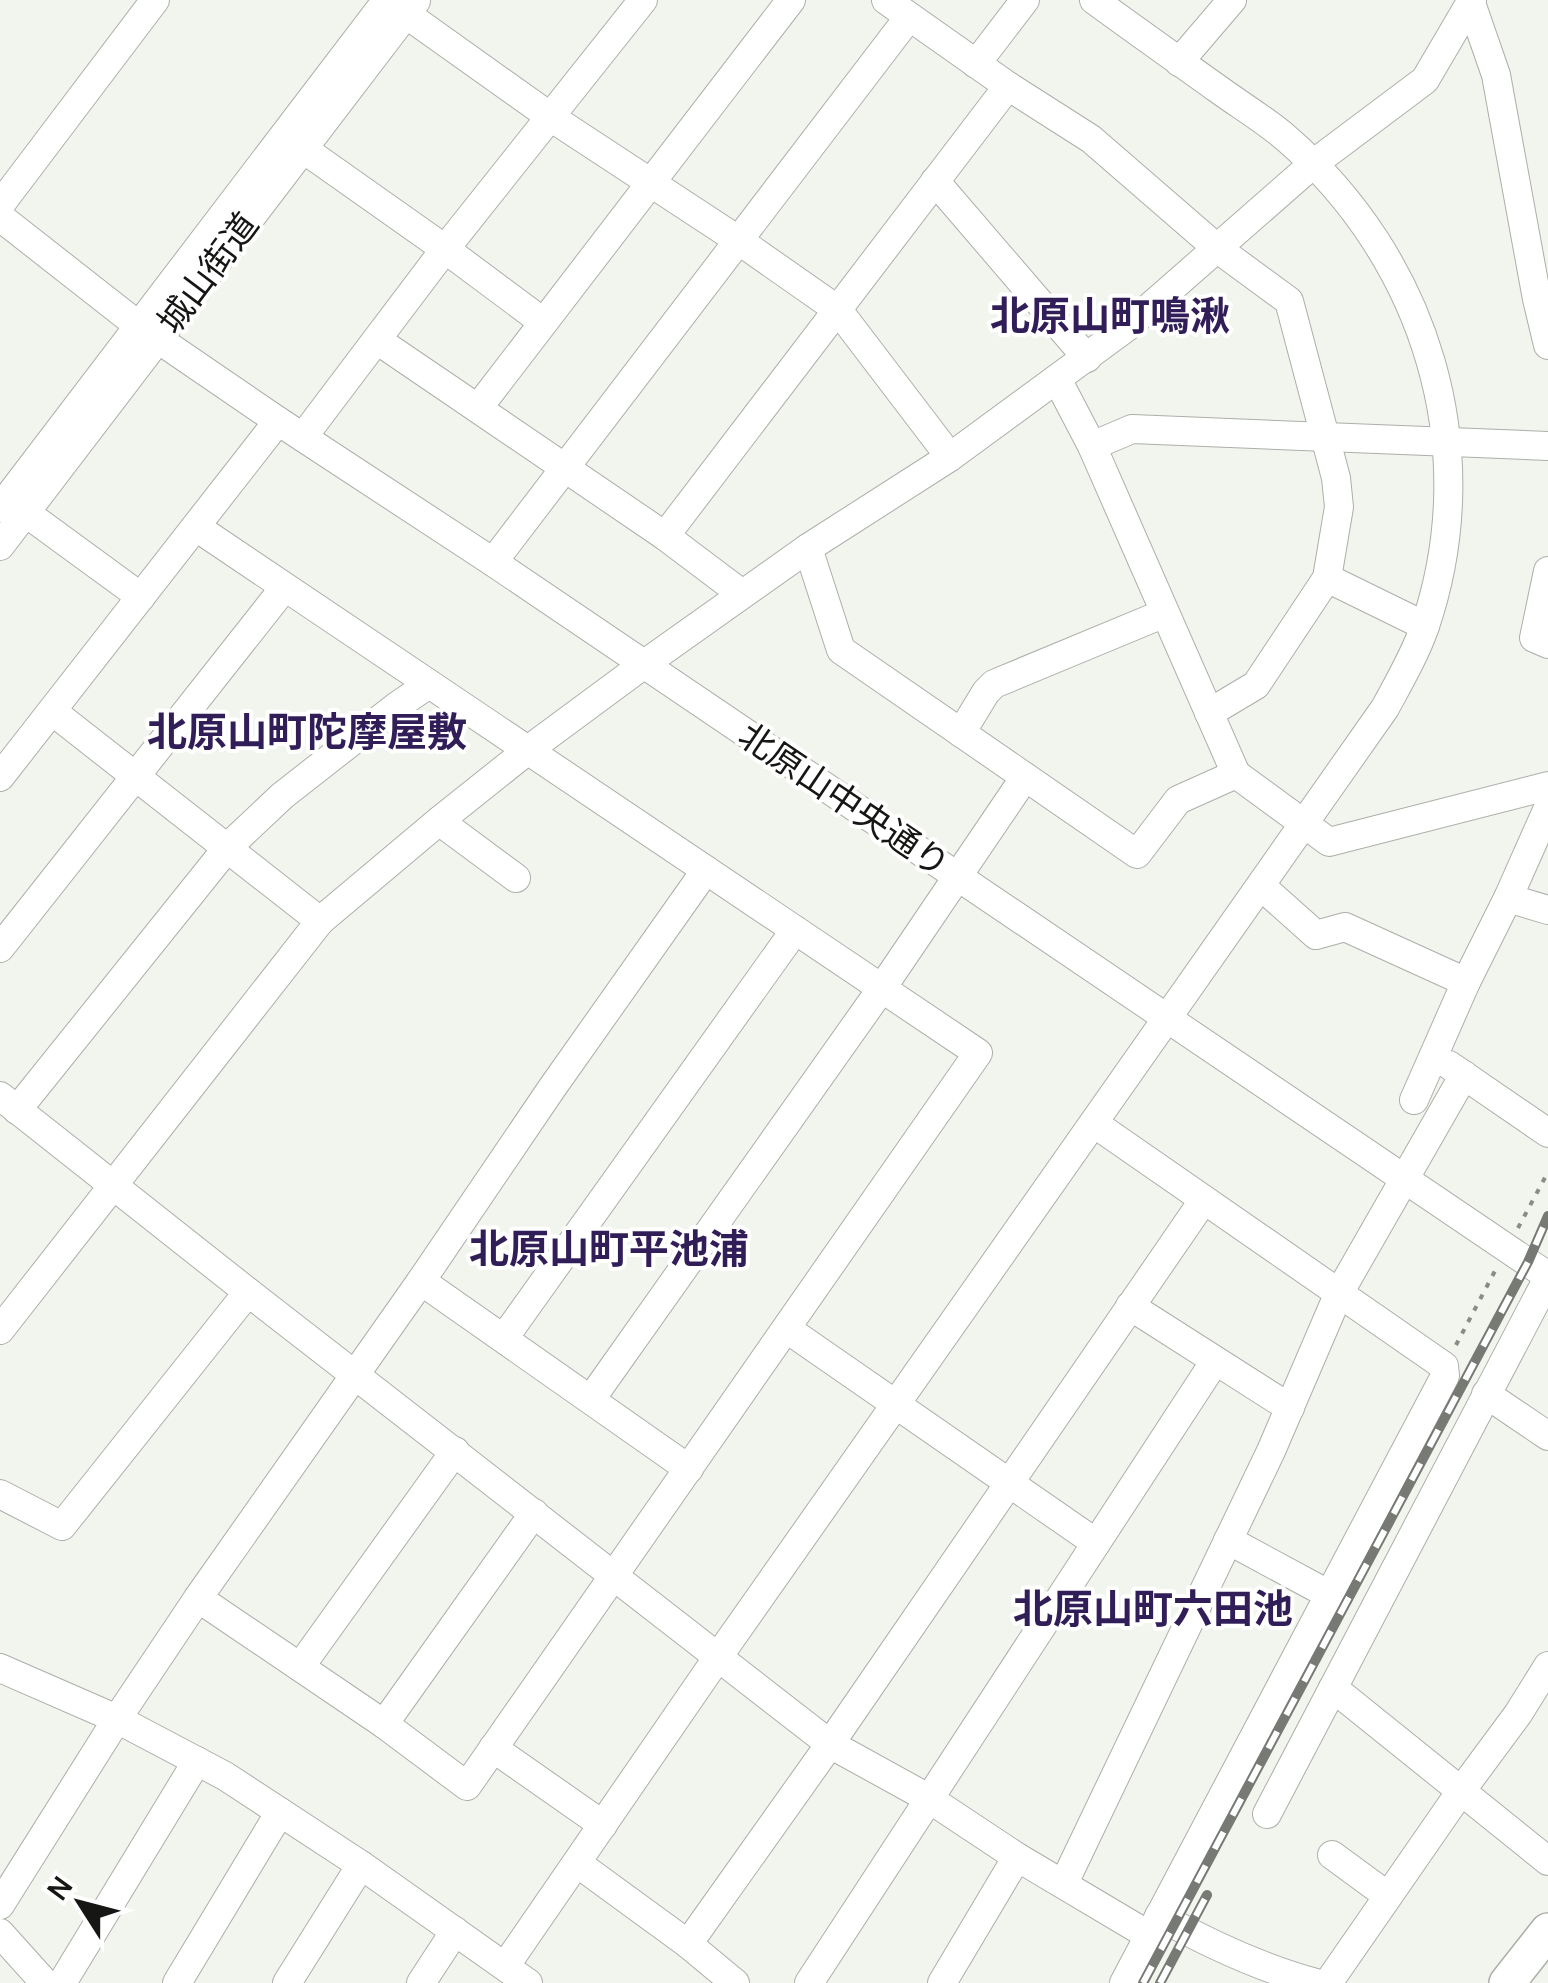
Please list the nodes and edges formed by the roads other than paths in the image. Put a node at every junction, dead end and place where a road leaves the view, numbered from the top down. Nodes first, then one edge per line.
1 (155, 0) edge
2 (643, 0) edge
3 (791, 0) edge
4 (1025, 0) edge
5 (1094, 0) edge
6 (1232, 0) edge
7 (1471, 1) edge
8 (403, 5) edge
9 (897, 8) edge
10 (1180, 62) junction
11 (976, 64) junction
12 (1008, 86) junction
13 (552, 118) junction
14 (302, 148) junction
15 (1313, 164) junction
16 (936, 181) junction
17 (650, 184) junction
18 (0, 205) edge
19 (0, 218) edge
20 (738, 240) junction
21 (445, 250) junction
22 (1218, 250) junction
23 (838, 310) junction
24 (543, 322) junction
25 (149, 333) junction
26 (377, 340) junction
27 (1548, 345) edge
28 (1086, 358) junction
29 (1057, 379) junction
30 (478, 408) junction
31 (278, 422) junction
32 (1323, 436) junction
33 (304, 437) junction
34 (1446, 441) junction
35 (1092, 446) junction
36 (1548, 446) edge
37 (950, 457) junction
38 (565, 468) junction
39 (13, 510) edge
40 (196, 527) junction
41 (665, 536) junction
42 (0, 546) edge
43 (808, 548) junction
44 (493, 562) junction
45 (1548, 572) edge
46 (1327, 578) junction
47 (284, 588) junction
48 (742, 594) junction
49 (141, 597) junction
50 (1165, 613) junction
51 (1426, 626) junction
52 (1548, 644) edge
53 (643, 664) junction
54 (428, 684) junction
55 (52, 712) junction
56 (1209, 713) junction
57 (961, 733) junction
58 (528, 750) junction
59 (1236, 774) junction
60 (0, 777) edge
61 (134, 777) junction
62 (1025, 777) junction
63 (1548, 786) edge
64 (1546, 817) edge
65 (438, 822) junction
66 (1304, 825) junction
67 (228, 848) junction
68 (706, 870) junction
69 (957, 876) junction
70 (516, 878) dead end
71 (1261, 886) junction
72 (1508, 898) junction
73 (1548, 910) edge
74 (320, 922) junction
75 (795, 930) junction
76 (0, 948) edge
77 (1466, 982) junction
78 (882, 988) junction
79 (1166, 1018) junction
80 (1436, 1055) junction
81 (1464, 1075) junction
82 (1414, 1100) dead end
83 (9, 1103) edge
84 (1095, 1124) junction
85 (1548, 1133) edge
86 (1405, 1181) junction
87 (113, 1186) junction
88 (1203, 1201) junction
89 (1548, 1277) edge
90 (421, 1281) junction
91 (248, 1292) junction
92 (1338, 1295) junction
93 (1130, 1306) junction
94 (787, 1329) junction
95 (0, 1330) edge
96 (504, 1338) junction
97 (1215, 1361) junction
98 (355, 1374) junction
99 (1486, 1394) junction
100 (590, 1398) junction
101 (896, 1405) junction
102 (1290, 1408) junction
103 (1548, 1436) edge
104 (455, 1451) junction
105 (689, 1470) junction
106 (1008, 1483) junction
107 (0, 1494) edge
108 (534, 1513) junction
109 (1228, 1540) junction
110 (1096, 1543) junction
111 (613, 1574) junction
112 (1328, 1594) junction
113 (198, 1598) junction
114 (718, 1657) junction
115 (1548, 1666) edge
116 (300, 1667) junction
117 (4, 1677) edge
118 (1333, 1688) junction
119 (117, 1719) junction
120 (384, 1724) junction
121 (830, 1744) junction
122 (493, 1748) junction
123 (197, 1761) junction
124 (1461, 1791) junction
125 (928, 1798) junction
126 (280, 1812) junction
127 (1267, 1814) dead end
128 (603, 1825) junction
129 (1332, 1856) dead end
130 (1017, 1857) junction
131 (1548, 1861) edge
132 (577, 1863) junction
133 (361, 1865) junction
134 (1064, 1884) junction
135 (1388, 1896) junction
136 (0, 1905) edge
137 (1154, 1926) junction
138 (455, 1930) junction
139 (1548, 1932) edge
140 (0, 1933) edge
141 (688, 1944) junction
142 (506, 1966) junction
143 (46, 1983) edge
144 (62, 1983) edge
145 (177, 1983) edge
146 (287, 1983) edge
147 (420, 1983) edge
148 (528, 1983) edge
149 (735, 1983) edge
150 (809, 1983) edge
151 (942, 1983) edge
152 (1124, 1983) edge
153 (1316, 1983) edge
154 (1328, 1983) edge
155 (1507, 1983) edge

1 - 18 street
2 - 13 street
3 - 17 street
4 - 11 street
5 - 10 street
6 - 10 street
7 - 15 street
7 - 27 street
8 - 13 street
8 - 14 street, 城山街道
8 - 25 street, 城山街道
9 - 11 street
9 - 20 street
10 - 15 street
11 - 12 street
12 - 16 street
12 - 22 street
13 - 17 street
13 - 21 street
14 - 21 street
14 - 25 street, 城山街道
15 - 22 street
15 - 34 street
16 - 23 street
16 - 28 street
17 - 20 street
17 - 24 street
19 - 25 street, 北原山中央通り
20 - 23 street
20 - 38 street
21 - 24 street
21 - 26 street
22 - 28 street
22 - 32 street
23 - 37 street
23 - 41 street
24 - 30 street
25 - 31 street, 北原山中央通り
25 - 39 street, 城山街道
26 - 30 street
26 - 33 street
28 - 29 street
29 - 35 street
29 - 37 street
30 - 38 street
31 - 33 street, 北原山中央通り
31 - 40 street
32 - 34 street
32 - 35 street
32 - 46 street
33 - 44 street, 北原山中央通り
34 - 36 street
34 - 51 street
35 - 50 street
37 - 43 street
38 - 41 street
38 - 44 street
39 - 42 street, 城山街道
39 - 49 street
40 - 47 street
40 - 49 street
41 - 48 street
43 - 48 street
43 - 57 street
44 - 53 street, 北原山中央通り
45 - 52 street
46 - 51 street
46 - 56 street
47 - 54 street
47 - 61 street
48 - 53 street
49 - 55 street
50 - 56 street
50 - 57 street
51 - 66 street
53 - 58 street
53 - 69 street, 北原山中央通り
54 - 58 street
54 - 67 street
55 - 60 street
55 - 61 street
56 - 59 street
57 - 62 street
58 - 65 street
58 - 68 street
59 - 62 street
59 - 66 street
61 - 67 street
61 - 76 street
62 - 69 street
63 - 66 street
64 - 72 street
65 - 70 street
65 - 74 street
66 - 71 street
67 - 74 street
67 - 83 street
68 - 75 street
68 - 90 street
69 - 78 street
69 - 79 street, 北原山中央通り
71 - 77 street
71 - 79 street
72 - 73 street
72 - 77 street
74 - 87 street
75 - 78 street
75 - 96 street
77 - 80 street
78 - 94 street
78 - 100 street
79 - 84 street
79 - 86 street, 北原山中央通り
80 - 81 street
80 - 82 street
81 - 85 street
81 - 86 street
83 - 87 street
84 - 88 street
84 - 101 street
86 - 89 street, 北原山中央通り
86 - 92 street
87 - 91 street
87 - 95 street
88 - 92 street
88 - 93 street
89 - 99 street
90 - 96 street
90 - 98 street
91 - 98 street
91 - 107 street
92 - 102 street
92 - 112 street
93 - 97 street
93 - 106 street
94 - 101 street
94 - 105 street
96 - 100 street
97 - 102 street
97 - 110 street
98 - 104 street
98 - 113 street
99 - 103 street
99 - 118 street
100 - 105 street
101 - 106 street
101 - 114 street
102 - 109 street
104 - 108 street
104 - 116 street
105 - 111 street
106 - 110 street
106 - 121 street
108 - 111 street
108 - 120 street
109 - 112 street
109 - 134 street
110 - 125 street
111 - 114 street
111 - 122 street
112 - 137 street
113 - 116 street
113 - 119 street
114 - 121 street
114 - 128 street
115 - 124 street
116 - 120 street
117 - 119 street
118 - 124 street
118 - 127 street
119 - 123 street
119 - 136 street
120 - 122 street
121 - 125 street
121 - 141 street
122 - 128 street
123 - 126 street
123 - 144 street
124 - 131 street
124 - 135 street
125 - 130 street
125 - 150 street
126 - 133 street
126 - 145 street
128 - 132 street
129 - 135 street
130 - 134 street
130 - 151 street
132 - 141 street
132 - 142 street
133 - 138 street
133 - 146 street
134 - 137 street
135 - 154 street
137 - 152 street
137 - 153 street
138 - 142 street
138 - 147 street
139 - 155 main road
140 - 143 street
141 - 149 street
142 - 148 street

